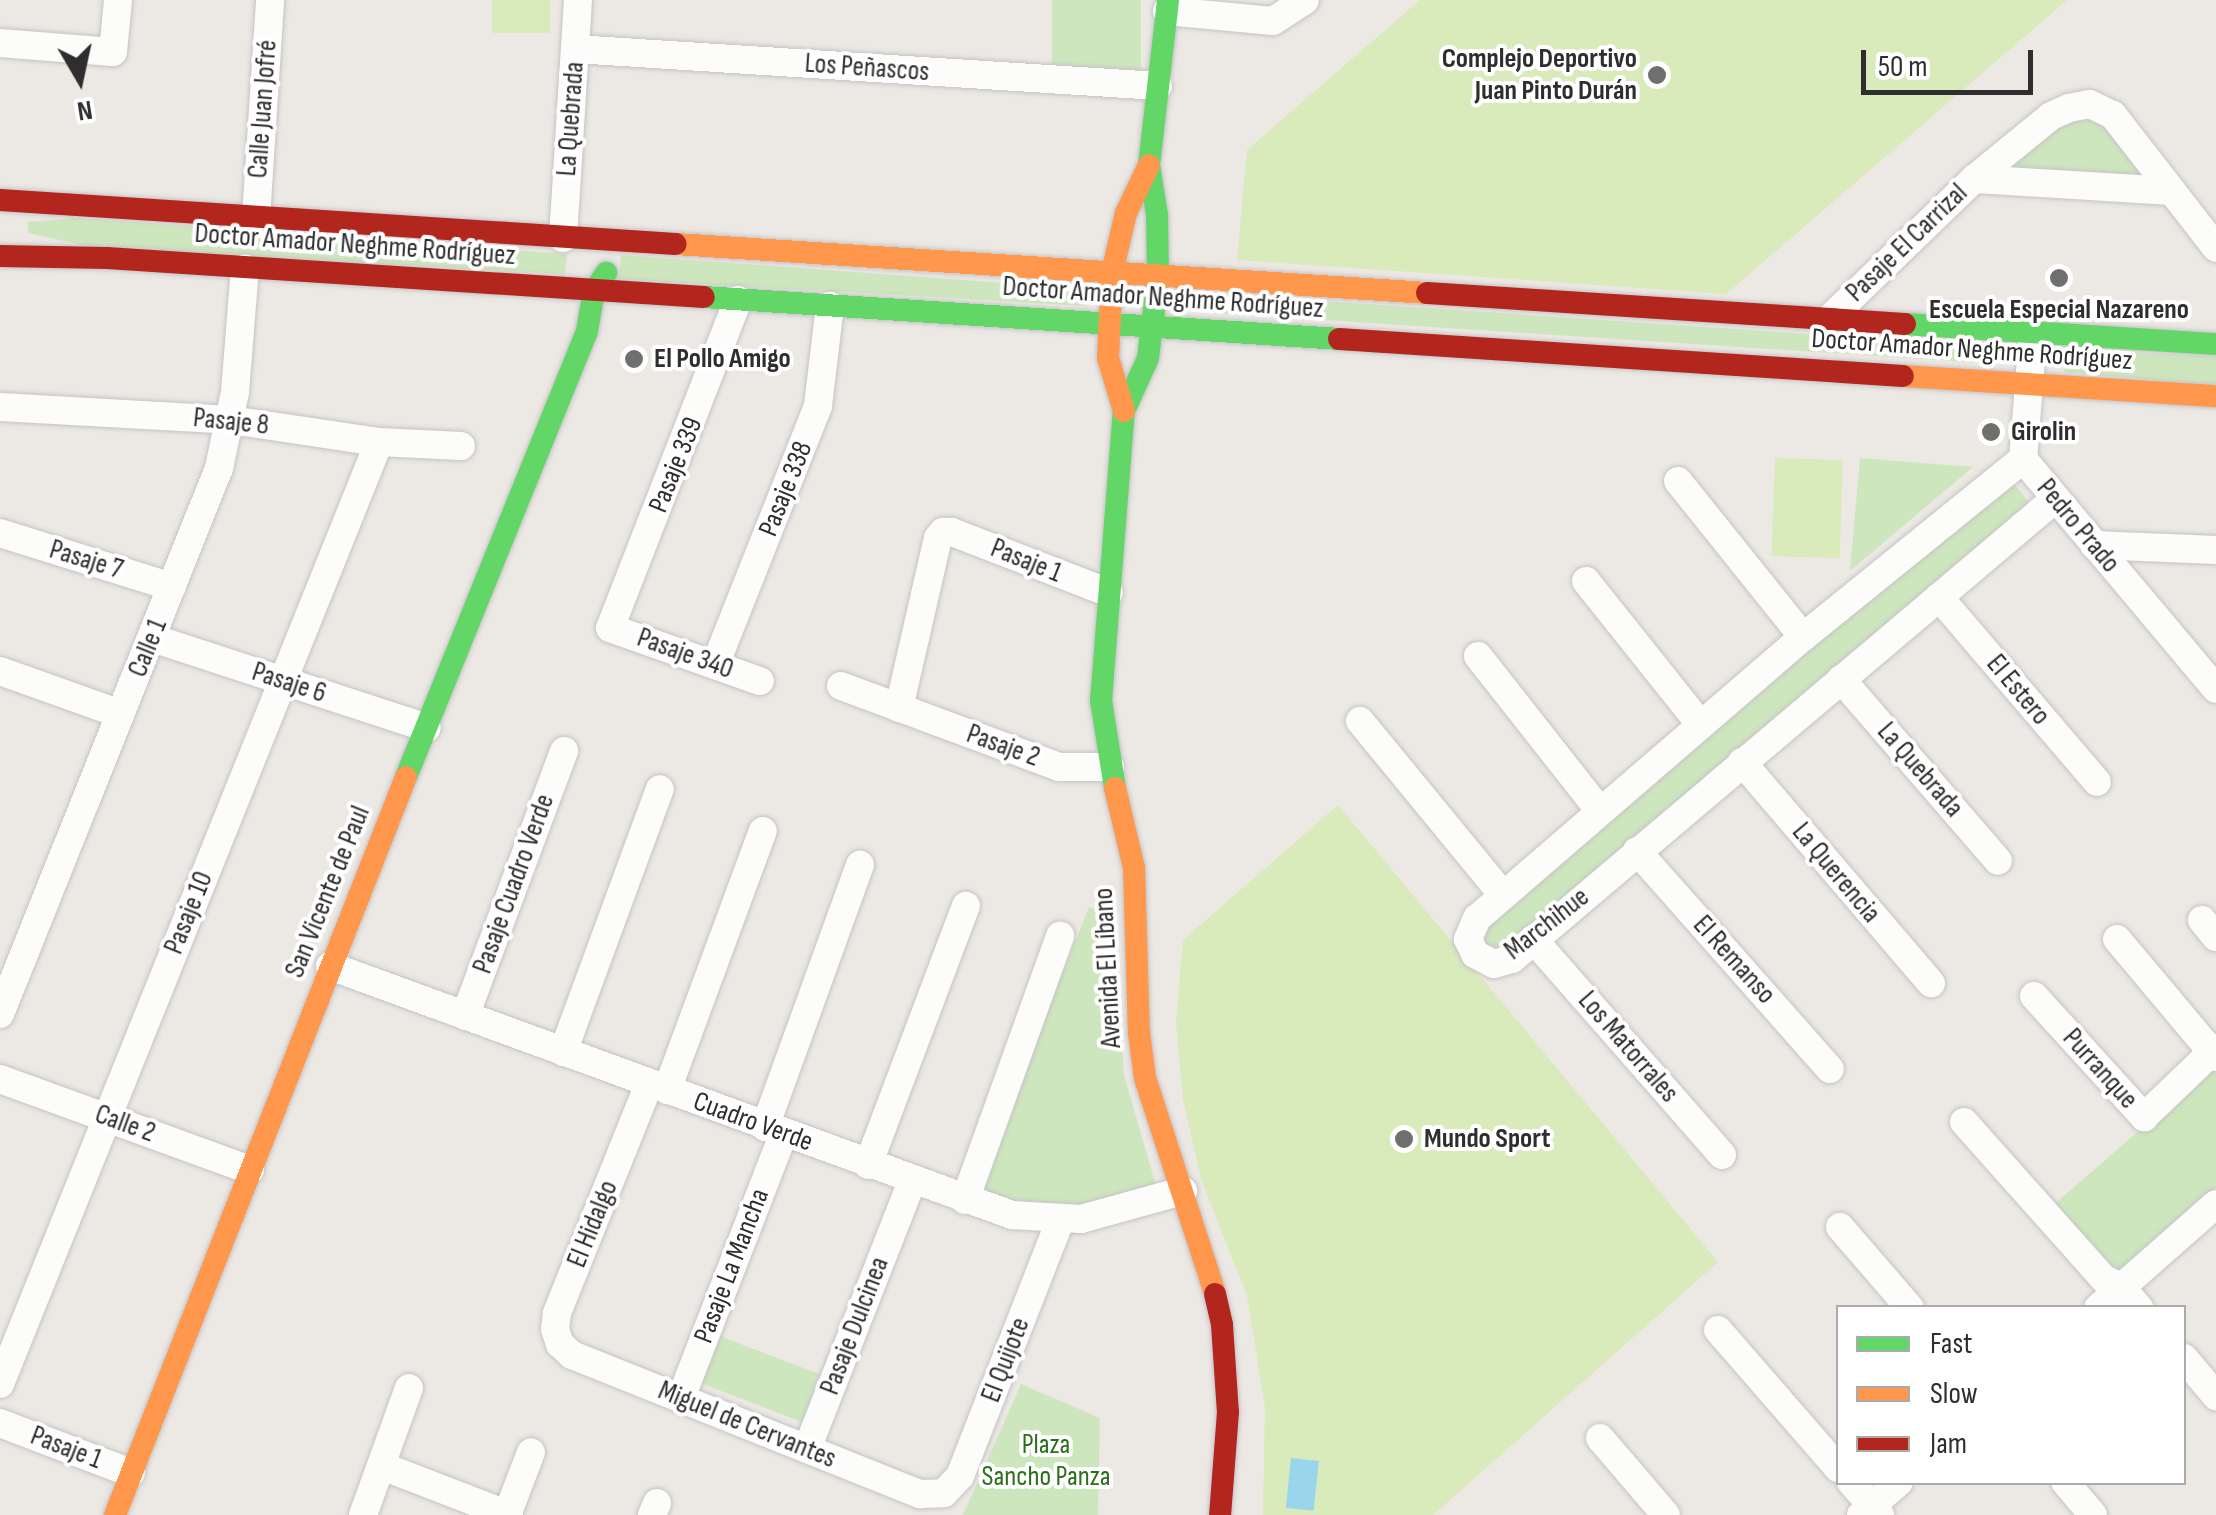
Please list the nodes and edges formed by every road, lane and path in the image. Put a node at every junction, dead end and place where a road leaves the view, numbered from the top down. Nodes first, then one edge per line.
1 (118, 0) edge
2 (270, 0) edge
3 (578, 0) edge
4 (1304, 0) edge
5 (1168, 5) edge
6 (0, 43) edge
7 (575, 49) junction
8 (1158, 86) junction
9 (1149, 165) junction
10 (1974, 179) junction
11 (2170, 190) junction
12 (0, 200) edge
13 (110, 208) junction
14 (0, 217) edge
15 (256, 218) junction
16 (0, 235) edge
17 (572, 238) junction
18 (610, 240) junction
19 (2216, 248) edge
20 (0, 256) edge
21 (107, 258) junction
22 (245, 268) junction
23 (1112, 273) junction
24 (1158, 276) junction
25 (594, 291) junction
26 (738, 300) junction
27 (830, 306) junction
28 (1829, 320) junction
29 (1108, 324) junction
30 (1152, 327) junction
31 (2033, 333) junction
32 (1671, 335) junction
33 (2216, 344) edge
34 (2029, 384) junction
35 (2216, 396) edge
36 (0, 407) edge
37 (1124, 411) junction
38 (231, 420) junction
39 (379, 442) junction
40 (461, 446) dead end
41 (2022, 460) junction
42 (1678, 482) dead end
43 (2054, 500) junction
44 (0, 534) edge
45 (2094, 544) junction
46 (2216, 550) edge
47 (1586, 582) dead end
48 (172, 588) junction
49 (1109, 593) junction
50 (1939, 597) junction
51 (610, 628) joint
52 (1803, 637) junction
53 (152, 638) junction
54 (1478, 656) dead end
55 (716, 665) junction
56 (0, 671) edge
57 (1842, 679) junction
58 (283, 680) junction
59 (760, 681) dead end
60 (841, 686) dead end
61 (2216, 688) edge
62 (899, 708) junction
63 (121, 714) junction
64 (1360, 721) dead end
65 (1701, 724) junction
66 (427, 728) junction
67 (564, 751) dead end
68 (1742, 762) junction
69 (1110, 767) junction
70 (2097, 782) dead end
71 (660, 789) dead end
72 (1600, 811) junction
73 (762, 831) dead end
74 (1637, 851) junction
75 (1998, 860) dead end
76 (860, 865) dead end
77 (1503, 895) junction
78 (966, 906) dead end
79 (1060, 936) dead end
80 (1533, 939) junction
81 (2117, 939) dead end
82 (330, 966) junction
83 (1930, 983) dead end
84 (2034, 996) dead end
85 (2, 1005) edge
86 (465, 1016) junction
87 (563, 1052) junction
88 (2215, 1052) edge
89 (1830, 1070) dead end
90 (0, 1078) edge
91 (658, 1087) junction
92 (107, 1118) junction
93 (1964, 1122) dead end
94 (774, 1130) junction
95 (1722, 1154) dead end
96 (868, 1165) junction
97 (250, 1170) junction
98 (1183, 1191) junction
99 (908, 1192) junction
100 (965, 1200) junction
101 (2216, 1204) edge
102 (1060, 1221) junction
103 (1840, 1227) dead end
104 (2130, 1297) edge
105 (1907, 1305) edge
106 (1718, 1330) dead end
107 (556, 1338) joint
108 (2186, 1360) edge
109 (0, 1384) edge
110 (409, 1388) dead end
111 (2216, 1396) edge
112 (681, 1398) junction
113 (0, 1423) edge
114 (1600, 1438) dead end
115 (806, 1449) junction
116 (531, 1452) dead end
117 (382, 1466) junction
118 (1836, 1466) edge
119 (132, 1473) junction
120 (1853, 1485) edge
121 (1895, 1485) edge
122 (2068, 1485) edge
123 (944, 1493) joint
124 (1871, 1512) edge
125 (115, 1515) edge
126 (362, 1515) edge
127 (508, 1515) edge
128 (1220, 1515) edge
129 (1666, 1515) edge
130 (2094, 1515) edge

1 - 6 street
2 - 15 street, Calle Juan Jofré
3 - 7 street, La Quebrada
4 - 5 street
5 - 8 main road, Avenida El Líbano
7 - 8 street, Los Peñascos
7 - 17 street, La Quebrada
8 - 9 main road, Avenida El Líbano
9 - 23 main road, Avenida El Líbano
9 - 24 main road, Avenida El Líbano
10 - 11 street, Pasaje El Carrizal
10 - 11 street
10 - 28 street, Pasaje El Carrizal
11 - 19 street
12 - 13 main road, Doctor Amador Neghme Rodríguez
13 - 14 main road, Doctor Amador Neghme Rodríguez
13 - 15 main road, Doctor Amador Neghme Rodríguez
15 - 17 main road, Doctor Amador Neghme Rodríguez
16 - 21 main road, Doctor Amador Neghme Rodríguez
17 - 18 main road, Doctor Amador Neghme Rodríguez
17 - 25 main road, San Vicente de Paul
18 - 23 main road, Doctor Amador Neghme Rodríguez
18 - 25 main road, San Vicente de Paul
20 - 21 main road, Doctor Amador Neghme Rodríguez
21 - 22 main road, Doctor Amador Neghme Rodríguez
22 - 25 main road, Doctor Amador Neghme Rodríguez
22 - 38 street, Calle 1
23 - 24 main road, Doctor Amador Neghme Rodríguez
23 - 29 main road, Avenida El Líbano
24 - 30 main road, Avenida El Líbano
24 - 32 main road, Doctor Amador Neghme Rodríguez
25 - 26 main road, Doctor Amador Neghme Rodríguez
25 - 66 main road, San Vicente de Paul
26 - 27 main road, Doctor Amador Neghme Rodríguez
26 - 51 street, Pasaje 339
27 - 29 main road, Doctor Amador Neghme Rodríguez
27 - 55 street, Pasaje 338
28 - 31 main road, Doctor Amador Neghme Rodríguez
28 - 32 main road, Doctor Amador Neghme Rodríguez
29 - 30 main road, Doctor Amador Neghme Rodríguez
29 - 37 main road, Avenida El Líbano
30 - 32 main road, Doctor Amador Neghme Rodríguez
30 - 37 main road, Avenida El Líbano
31 - 33 main road, Doctor Amador Neghme Rodríguez
31 - 34 street, Pedro Prado
32 - 34 main road, Doctor Amador Neghme Rodríguez
34 - 35 main road, Doctor Amador Neghme Rodríguez
34 - 41 street, Pedro Prado
36 - 38 street, Pasaje 8
37 - 49 main road, Avenida El Líbano
38 - 39 street, Pasaje 8
38 - 48 street, Calle 1
39 - 40 street, Pasaje 8
39 - 58 street, Pasaje 10
41 - 43 street, Pedro Prado
41 - 52 street, Marchihue
42 - 52 street
43 - 45 street, Pedro Prado
43 - 50 street, Marchihue
44 - 48 street, Pasaje 7
45 - 46 street
45 - 61 street, Pedro Prado
47 - 65 street
48 - 53 street, Calle 1
49 - 62 street, Pasaje 1
49 - 69 main road, Avenida El Líbano
50 - 57 street, Marchihue
50 - 70 street, El Estero
51 - 55 street, Pasaje 340
52 - 65 street, Marchihue
53 - 58 street, Pasaje 6
53 - 63 street, Calle 1
54 - 72 street
55 - 59 street, Pasaje 340
56 - 63 street
57 - 68 street, Marchihue
57 - 75 street, La Quebrada
58 - 66 street, Pasaje 6
58 - 92 street, Pasaje 10
60 - 62 street, Pasaje 2
62 - 69 street, Pasaje 2
63 - 85 street, Calle 1
64 - 77 street
65 - 72 street, Marchihue
66 - 82 main road, San Vicente de Paul
67 - 86 street, Pasaje Cuadro Verde
68 - 74 street, Marchihue
68 - 83 street, La Querencia
69 - 98 main road, Avenida El Líbano
71 - 87 street
72 - 77 street, Marchihue
73 - 91 street
74 - 80 street, Marchihue
74 - 89 street, El Remanso
76 - 94 street
77 - 80 street, Marchihue
78 - 96 street
79 - 100 street
80 - 95 street, Los Matorrales
81 - 88 street, Purranque
82 - 86 street, Cuadro Verde
82 - 97 main road, San Vicente de Paul
84 - 88 street, Purranque
86 - 87 street, Cuadro Verde
87 - 91 street, Cuadro Verde
90 - 92 street, Calle 2
91 - 94 street, Cuadro Verde
91 - 107 street, El Hidalgo
92 - 97 street, Calle 2
92 - 109 street, Pasaje 10
93 - 104 street
94 - 96 street, Cuadro Verde
94 - 112 street, Pasaje La Mancha
96 - 99 street, Cuadro Verde
97 - 119 main road, San Vicente de Paul
98 - 102 street, Cuadro Verde
98 - 128 main road, Avenida El Líbano
99 - 100 street, Cuadro Verde
99 - 115 street, Pasaje Dulcinea
100 - 102 street, Cuadro Verde
101 - 104 street
102 - 123 street, El Quijote
103 - 105 street
106 - 118 street
107 - 112 street, Miguel de Cervantes
108 - 111 street
110 - 117 street
112 - 115 street, Miguel de Cervantes
113 - 119 street, Pasaje 1
114 - 129 street
115 - 123 street, Miguel de Cervantes
116 - 127 street
117 - 126 street
117 - 127 street
119 - 125 main road, San Vicente de Paul
120 - 124 street
121 - 124 street
122 - 130 street

